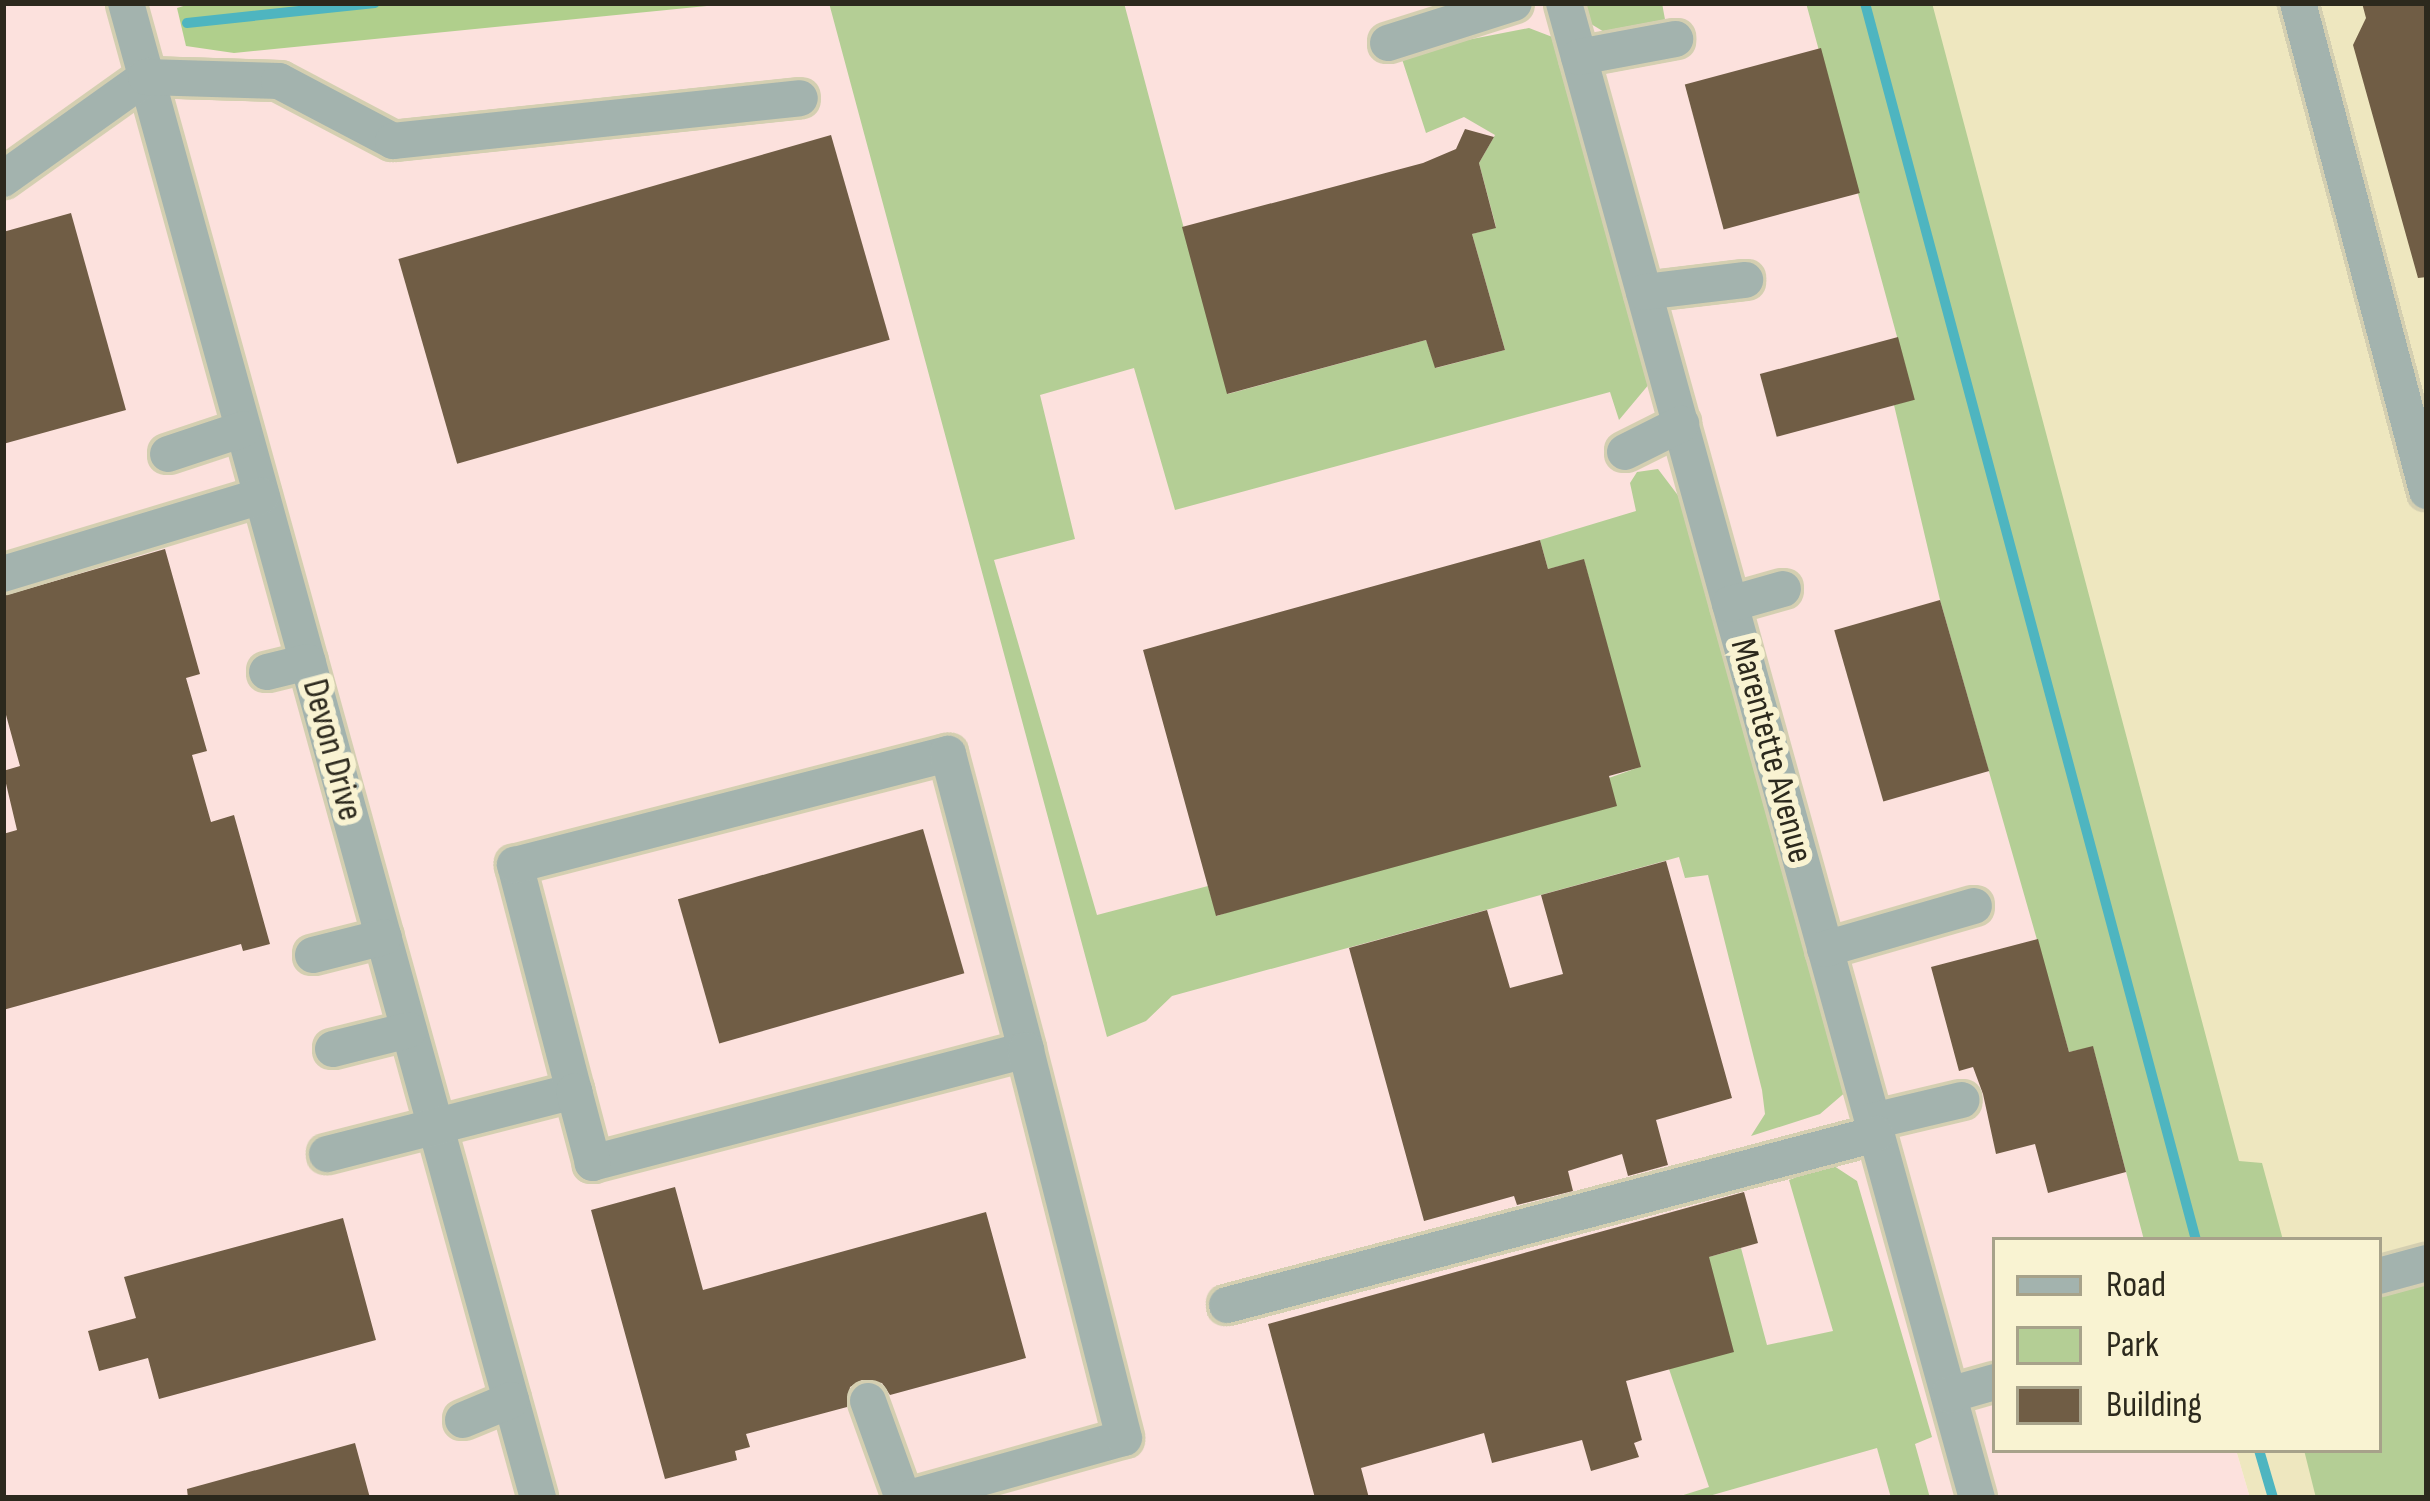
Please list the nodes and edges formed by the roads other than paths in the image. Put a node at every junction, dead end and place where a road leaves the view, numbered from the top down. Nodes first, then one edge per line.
1 (126, 3) edge
2 (1514, 3) edge
3 (1564, 3) edge
4 (2298, 3) edge
5 (1675, 39) dead end
6 (1388, 44) dead end
7 (1579, 57) junction
8 (146, 76) junction
9 (800, 98) dead end
10 (3, 179) edge
11 (1745, 280) dead end
12 (1644, 292) junction
13 (1681, 424) junction
14 (243, 429) junction
15 (1624, 452) dead end
16 (168, 454) dead end
17 (2427, 491) edge
18 (262, 496) junction
19 (3, 574) edge
20 (1783, 589) dead end
21 (1730, 604) junction
22 (308, 662) junction
23 (267, 672) dead end
24 (1974, 906) dead end
25 (384, 937) junction
26 (1825, 949) junction
27 (313, 955) dead end
28 (409, 1030) junction
29 (333, 1049) dead end
30 (1026, 1050) junction
31 (574, 1091) junction
32 (1962, 1100) dead end
33 (436, 1126) junction
34 (1875, 1128) junction
35 (327, 1154) dead end
36 (2427, 1263) edge
37 (2382, 1275) edge
38 (1228, 1305) dead end
39 (1992, 1383) edge
40 (1949, 1395) junction
41 (511, 1400) junction
42 (868, 1401) dead end
43 (463, 1420) dead end
44 (538, 1498) edge
45 (906, 1498) edge
46 (1977, 1498) edge

1 - 8 street, Devon Drive
2 - 6 street
3 - 7 street, Marentette Avenue
4 - 17 street
5 - 7 street
7 - 12 street, Marentette Avenue
8 - 9 street
8 - 10 street
8 - 14 street, Devon Drive
11 - 12 street
12 - 13 street, Marentette Avenue
13 - 15 street
13 - 21 street, Marentette Avenue
14 - 16 street
14 - 18 street, Devon Drive
18 - 19 street
18 - 22 street, Devon Drive
20 - 21 street
21 - 26 street, Marentette Avenue
22 - 23 street
22 - 25 street, Devon Drive
24 - 26 street
25 - 27 street
25 - 28 street, Devon Drive
26 - 34 street, Marentette Avenue
28 - 29 street
28 - 33 street, Devon Drive
30 - 31 street
30 - 31 street
30 - 45 street
31 - 33 street
32 - 34 street
33 - 35 street
33 - 41 street, Devon Drive
34 - 38 street
34 - 40 street, Marentette Avenue
36 - 37 street
39 - 40 street
40 - 46 street, Marentette Avenue
41 - 43 street
41 - 44 street, Devon Drive
42 - 45 street

